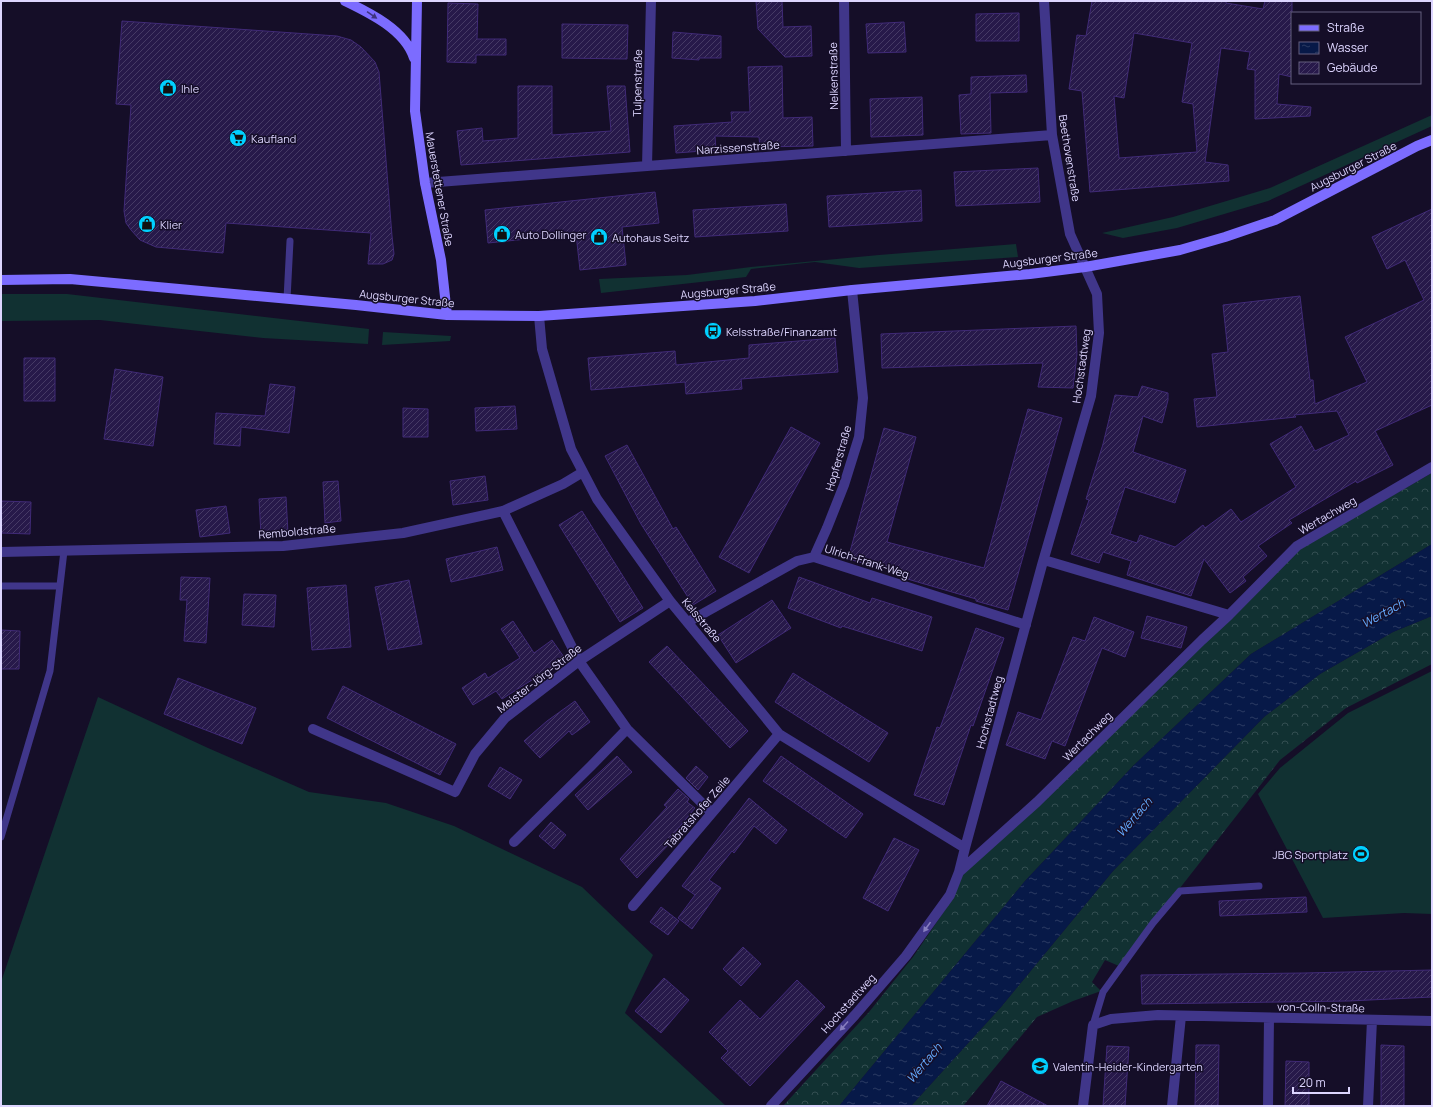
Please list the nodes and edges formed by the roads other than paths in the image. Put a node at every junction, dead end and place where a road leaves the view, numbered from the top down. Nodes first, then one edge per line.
1 (345, 1) edge
2 (417, 1) edge
3 (651, 1) edge
4 (844, 1) edge
5 (1044, 1) edge
6 (416, 66) junction
7 (1052, 136) junction
8 (1432, 140) edge
9 (846, 151) junction
10 (647, 166) junction
11 (425, 183) junction
12 (290, 241) dead end
13 (1085, 267) junction
14 (1, 280) edge
15 (852, 290) junction
16 (287, 299) junction
17 (447, 315) junction
18 (539, 316) junction
19 (1432, 467) edge
20 (583, 472) junction
21 (503, 511) junction
22 (64, 551) junction
23 (1, 552) edge
24 (814, 557) junction
25 (1044, 560) junction
26 (1, 586) edge
27 (59, 586) junction
28 (670, 601) junction
29 (1229, 615) junction
30 (688, 622) junction
31 (1026, 625) junction
32 (579, 661) junction
33 (313, 729) dead end
34 (627, 729) junction
35 (779, 734) junction
36 (712, 813) junction
37 (1, 837) edge
38 (514, 842) dead end
39 (965, 848) junction
40 (959, 872) junction
41 (1259, 886) dead end
42 (633, 906) dead end
43 (1181, 1016) junction
44 (1270, 1018) junction
45 (1372, 1020) junction
46 (1432, 1021) edge
47 (1093, 1025) junction
48 (771, 1106) edge
49 (1082, 1106) edge
50 (1172, 1106) edge
51 (1268, 1106) edge
52 (1368, 1106) edge

1 -> 6 main road, Mauerstettener Straße
2 - 6 main road, Mauerstettener Straße
3 - 10 street, Tulpenstraße
4 - 9 street, Nelkenstraße
5 - 7 street, Beethovenstraße
6 - 11 main road, Mauerstettener Straße
7 - 9 street, Narzissenstraße
7 - 13 street, Beethovenstraße
8 - 13 main road, Augsburger Straße
9 - 10 street, Narzissenstraße
10 - 11 street, Narzissenstraße
11 - 17 main road, Mauerstettener Straße
12 - 16 lane
13 - 15 main road, Augsburger Straße
13 - 25 street, Hochstadtweg
14 - 16 main road, Augsburger Straße
15 - 18 main road, Augsburger Straße
15 - 24 street, Hopferstraße
16 - 17 main road, Augsburger Straße
17 - 18 main road, Augsburger Straße
18 - 20 street, Kelsstraße
19 - 29 street, Wertachweg
20 - 21 street, Remboldstraße
20 - 28 street, Kelsstraße
21 - 22 street, Remboldstraße
21 - 32 street
22 - 23 street, Remboldstraße
22 - 27 lane
24 - 30 street, Ulrich-Frank-Weg
24 - 31 street, Ulrich-Frank-Weg
25 - 29 street
25 - 31 street, Hochstadtweg
26 - 27 lane
27 - 37 lane
28 - 30 street, Kelsstraße
28 - 32 street, Meister-Jörg-Straße
29 - 40 street, Wertachweg
30 - 35 street, Kelsstraße
31 - 39 street, Hochstadtweg
32 - 33 street, Meister-Jörg-Straße
32 - 34 street
34 - 36 street
34 - 38 street
35 - 36 street, Tabratshofer Zeile
35 - 39 street, Kelsstraße
36 - 42 street, Tabratshofer Zeile
39 - 40 street, Hochstadtweg
40 -> 48 street, Hochstadtweg
41 - 47 lane
43 - 44 street, von-Colln-Straße
43 - 47 street, von-Colln-Straße
43 - 50 street
44 - 45 street, von-Colln-Straße
44 - 51 street, von-Colln-Straße
45 - 46 street, von-Colln-Straße
45 - 52 street, von-Colln-Straße
47 - 49 street

